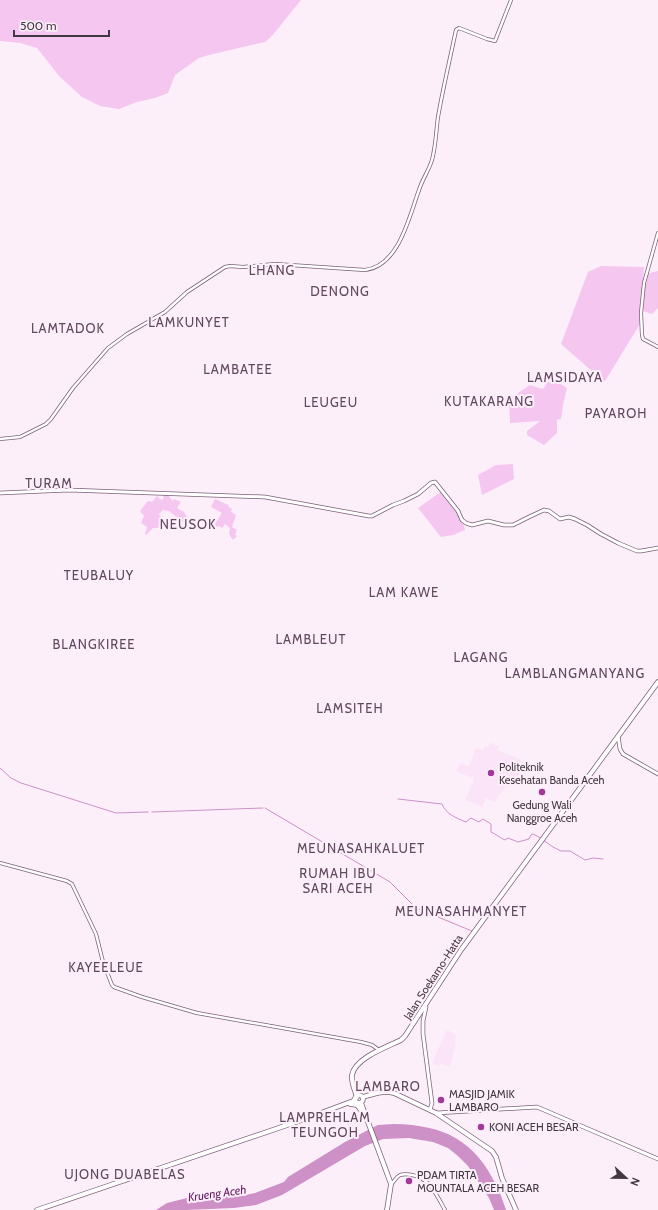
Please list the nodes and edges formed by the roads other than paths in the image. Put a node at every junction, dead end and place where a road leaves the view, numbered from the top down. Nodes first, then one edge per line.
1 (511, 0) edge
2 (658, 232) edge
3 (658, 347) edge
4 (0, 439) edge
5 (0, 493) edge
6 (658, 548) edge
7 (658, 682) edge
8 (658, 685) edge
9 (618, 737) junction
10 (658, 774) edge
11 (0, 863) edge
12 (436, 989) junction
13 (426, 1007) junction
14 (389, 1047) junction
15 (380, 1050) junction
16 (360, 1099) junction
17 (350, 1104) junction
18 (361, 1110) junction
19 (430, 1110) junction
20 (315, 1115) junction
21 (444, 1115) junction
22 (368, 1126) junction
23 (464, 1133) junction
24 (658, 1159) edge
25 (390, 1182) junction
26 (37, 1210) edge
27 (386, 1210) edge
28 (445, 1210) edge
29 (516, 1210) edge

1 - 4 street
2 - 3 street
5 - 6 main road
7 - 9 highway, Jalan Soekarno-Hatta
8 - 9 highway, Jalan Soekarno-Hatta
9 - 10 main road
9 - 12 highway, Jalan Soekarno-Hatta
11 - 15 street
12 - 13 highway, Jalan Soekarno-Hatta
12 - 14 highway, Jalan Soekarno-Hatta
13 - 14 highway, Jalan Soekarno-Hatta
13 - 19 main road
14 - 15 highway, Jalan Soekarno-Hatta
14 - 16 highway, Jalan Soekarno-Hatta
15 - 16 highway, Jalan Soekarno-Hatta
16 - 17 highway
16 - 18 highway
16 - 19 highway
16 - 20 highway
16 - 22 highway
16 - 23 highway
17 - 18 highway
17 - 20 highway
18 - 22 highway
19 - 21 highway
20 - 26 highway
21 - 23 highway
21 - 24 main road
22 - 25 highway
23 - 29 highway
25 - 27 highway
25 - 28 street

